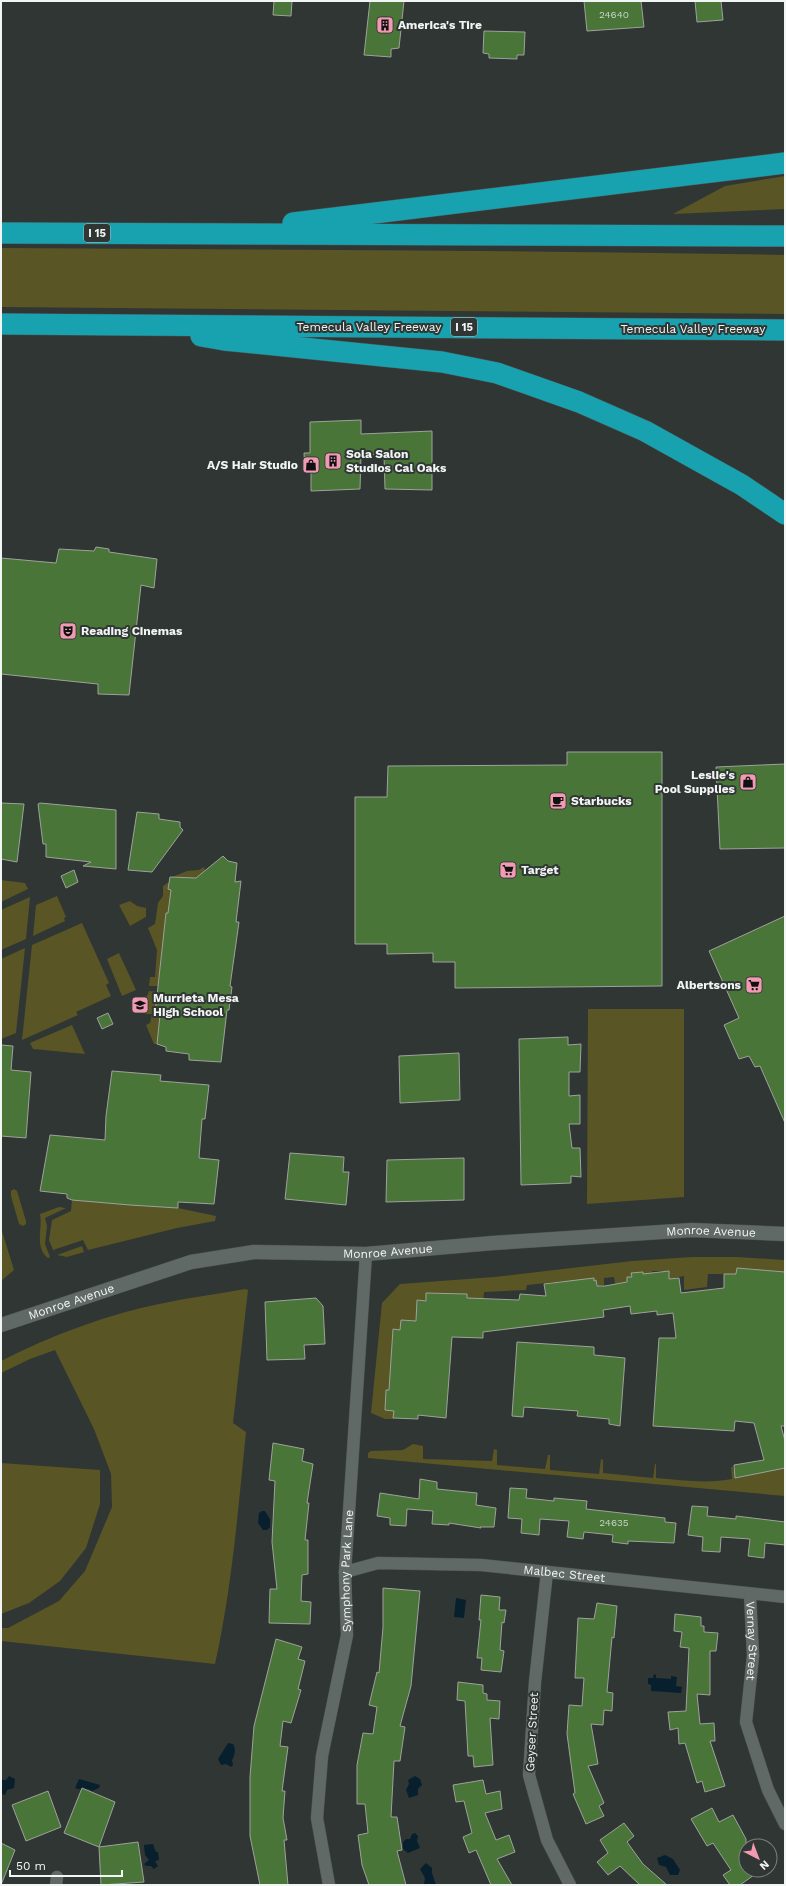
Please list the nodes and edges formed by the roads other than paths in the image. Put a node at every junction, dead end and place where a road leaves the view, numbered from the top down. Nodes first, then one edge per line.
1 (785, 163) edge
2 (1, 233) edge
3 (193, 234) junction
4 (783, 236) edge
5 (1, 324) edge
6 (143, 325) junction
7 (785, 330) edge
8 (785, 514) edge
9 (785, 1234) edge
10 (366, 1254) junction
11 (1, 1325) edge
12 (345, 1572) junction
13 (547, 1572) junction
14 (750, 1594) junction
15 (785, 1597) edge
16 (785, 1824) edge
17 (329, 1885) edge
18 (570, 1885) edge

1 - 3 highway
2 - 3 highway, I 15
3 - 4 highway, I 15
5 - 6 highway, Temecula Valley Freeway / I 15
6 - 7 highway, Temecula Valley Freeway / I 15
6 - 8 highway
9 - 10 street, Monroe Avenue
10 - 11 street, Monroe Avenue
10 - 12 street, Symphony Park Lane
12 - 13 street, Malbec Street
12 - 17 street, Symphony Park Lane
13 - 14 street, Malbec Street
13 - 18 street, Geyser Street
14 - 15 street, Malbec Street
14 - 16 street, Vernay Street

